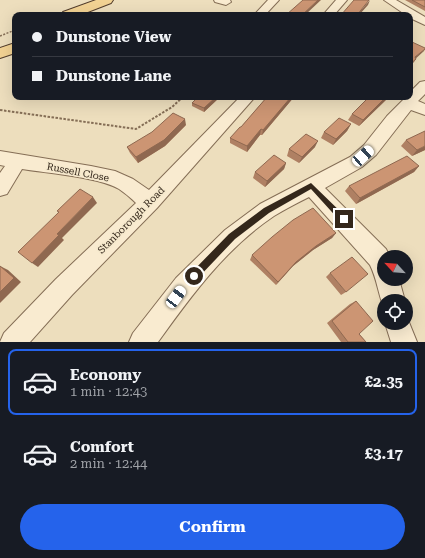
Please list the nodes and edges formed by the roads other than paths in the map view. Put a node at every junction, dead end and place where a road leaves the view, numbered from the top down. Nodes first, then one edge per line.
1 (107, 0) edge
2 (119, 0) edge
3 (274, 0) edge
4 (342, 0) edge
5 (388, 0) edge
6 (76, 12) edge
7 (93, 12) edge
8 (262, 12) edge
9 (331, 12) edge
10 (408, 12) edge
11 (413, 15) edge
12 (425, 22) edge
13 (12, 35) edge
14 (0, 40) edge
15 (12, 41) edge
16 (12, 49) edge
17 (0, 53) edge
18 (425, 85) edge
19 (245, 100) edge
20 (417, 106) edge
21 (0, 158) edge
22 (18, 161) junction
23 (311, 186) junction
24 (0, 188) edge
25 (150, 202) junction
26 (377, 256) edge
27 (400, 330) edge
28 (13, 342) edge
29 (142, 342) edge
30 (404, 342) edge

1 - 6 main road
2 - 7 main road
3 - 8 street
4 - 9 street
5 - 10 street
11 - 12 street
13 - 14 main road
14 - 15 main road
16 - 17 main road
18 - 20 street
19 - 25 street, Stanborough Road
20 - 23 street
21 - 22 street, Russell Close
22 - 24 street
22 - 25 street, Russell Close
23 - 26 street
23 - 29 street
25 - 28 street, Stanborough Road
27 - 30 street

